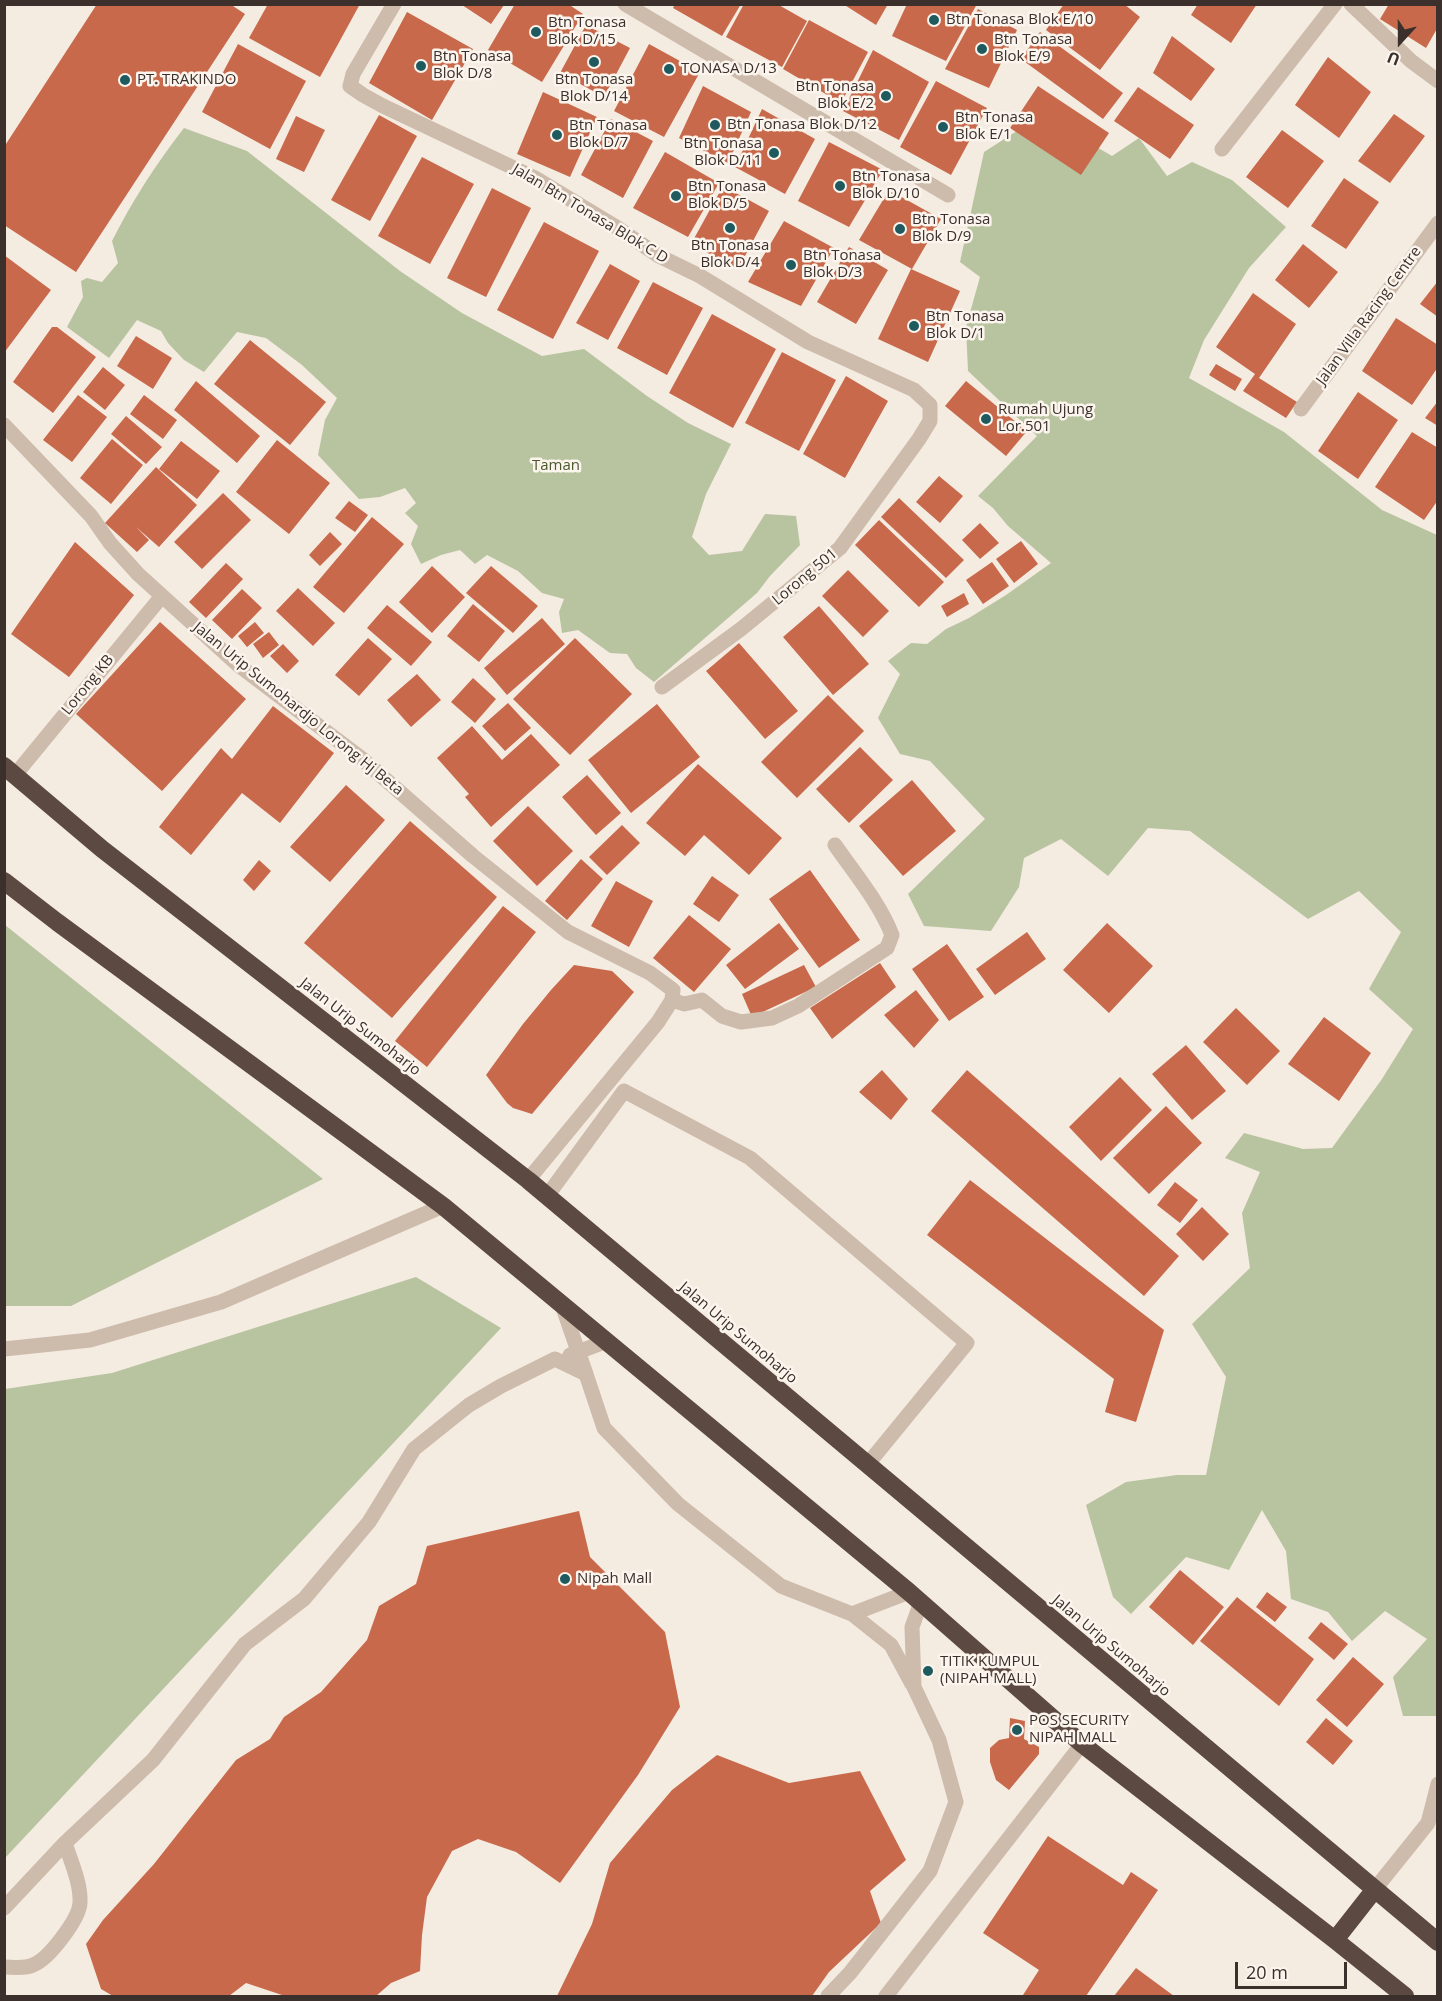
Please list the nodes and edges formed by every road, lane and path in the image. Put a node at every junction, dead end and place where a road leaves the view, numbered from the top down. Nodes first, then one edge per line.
1 (394, 4) edge
2 (625, 4) edge
3 (1335, 4) edge
4 (1351, 4) edge
5 (1437, 81) edge
6 (1222, 149) dead end
7 (948, 195) dead end
8 (1437, 223) edge
9 (1301, 409) dead end
10 (4, 425) edge
11 (919, 439) joint
12 (162, 596) junction
13 (663, 687) dead end
14 (10, 770) edge
15 (835, 845) dead end
16 (4, 881) edge
17 (672, 1000) junction
18 (528, 1180) junction
19 (547, 1196) junction
20 (443, 1206) junction
21 (561, 1302) junction
22 (607, 1341) junction
23 (4, 1348) edge
24 (578, 1352) junction
25 (555, 1359) junction
26 (586, 1374) junction
27 (867, 1465) junction
28 (915, 1597) junction
29 (852, 1614) junction
30 (914, 1687) junction
31 (1082, 1744) junction
32 (1437, 1784) edge
33 (64, 1843) junction
34 (1375, 1889) junction
35 (4, 1908) edge
36 (1335, 1940) junction
37 (1437, 1942) edge
38 (4, 1966) edge
39 (828, 1996) edge
40 (886, 1996) edge
41 (1405, 1996) edge

1 - 11 street, Jalan Btn Tonasa Blok C D
2 - 7 street
3 - 6 street
4 - 5 street
8 - 9 street, Jalan Villa Racing Centre
10 - 12 street, Jalan Urip Sumohardjo Lorong Hj Beta
11 - 13 street, Lorong 501
12 - 14 street, Lorong KB
12 - 17 street, Jalan Urip Sumohardjo Lorong Hj Beta
14 - 18 highway, Jalan Urip Sumoharjo
15 - 17 street
16 - 20 highway
17 - 18 street
18 - 19 highway, Jalan Urip Sumoharjo
19 - 27 highway, Jalan Urip Sumoharjo
19 - 27 street
20 - 21 highway
20 - 23 street
21 - 22 highway
21 - 24 street
22 - 24 street
22 - 28 highway
24 - 25 street
24 - 26 street
25 - 26 street
25 - 33 street
26 - 29 street
27 - 34 highway, Jalan Urip Sumoharjo
28 - 29 street
28 - 30 street
28 - 31 highway
29 - 30 street
30 - 39 street
31 - 36 highway
31 - 40 street
32 - 34 street
33 - 35 street
33 - 38 street
34 - 36 highway
34 - 37 highway, Jalan Urip Sumoharjo
36 - 41 highway

